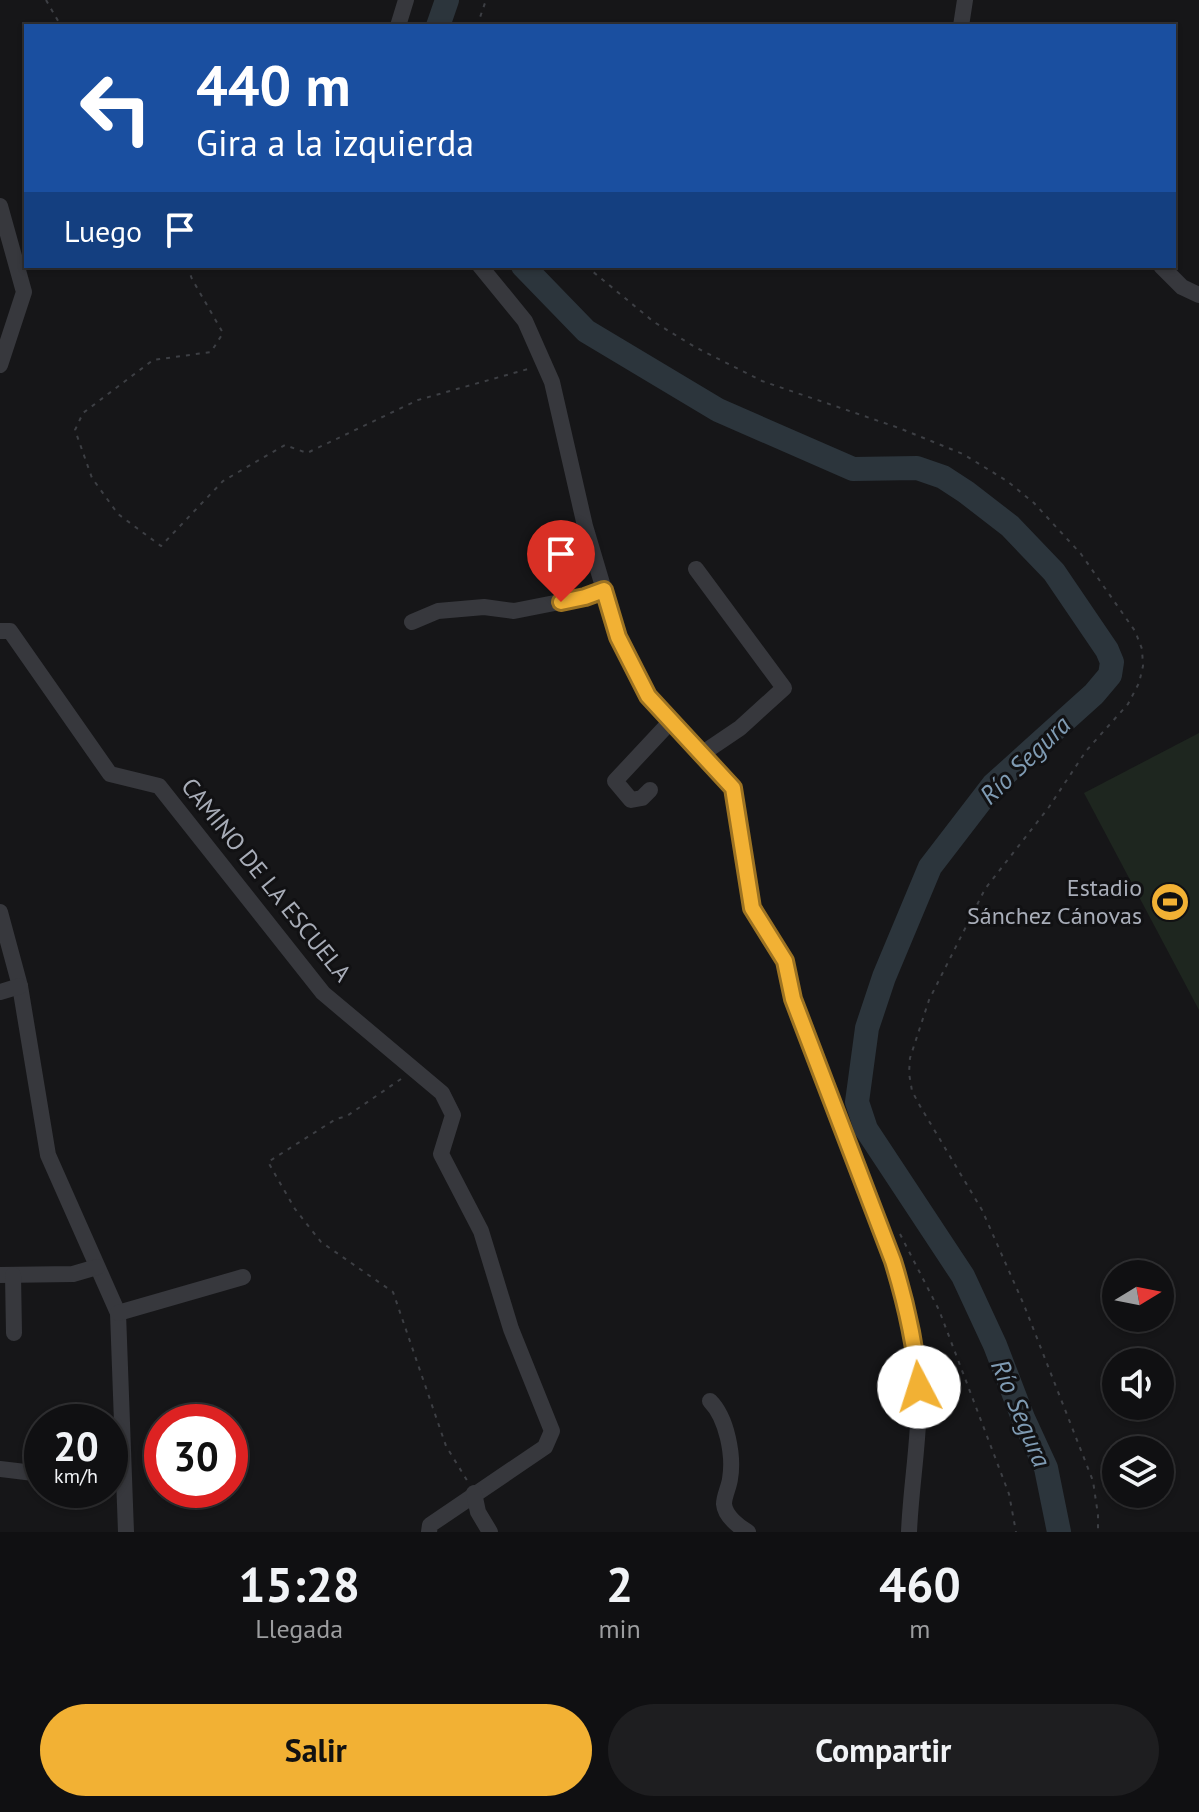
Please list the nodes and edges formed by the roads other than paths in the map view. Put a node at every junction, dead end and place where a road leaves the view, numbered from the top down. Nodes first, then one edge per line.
1 (406, 0) edge
2 (965, 0) edge
3 (399, 24) edge
4 (961, 24) edge
5 (0, 206) edge
6 (482, 268) edge
7 (1163, 268) edge
8 (1199, 295) edge
9 (0, 365) edge
10 (696, 569) dead end
11 (604, 590) junction
12 (412, 622) dead end
13 (0, 631) edge
14 (672, 720) junction
15 (703, 753) junction
16 (650, 790) dead end
17 (0, 912) edge
18 (20, 986) junction
19 (0, 992) edge
20 (97, 1267) junction
21 (6, 1275) edge
22 (243, 1277) dead end
23 (118, 1313) junction
24 (14, 1333) dead end
25 (710, 1401) dead end
26 (117, 1404) edge
27 (0, 1469) edge
28 (24, 1472) edge
29 (474, 1493) junction
30 (122, 1508) edge
31 (126, 1532) edge
32 (429, 1532) edge
33 (490, 1532) edge
34 (748, 1532) edge
35 (909, 1532) edge

1 - 3 street
2 - 4 street
5 - 9 street
6 - 11 street
7 - 8 street
10 - 15 street
11 - 12 street
11 - 14 street
13 - 29 street, CAMINO DE LA ESCUELA
14 - 15 street
14 - 16 street
15 - 35 street
17 - 18 street
18 - 19 street
18 - 20 street
20 - 21 street
20 - 23 street
21 - 24 street
22 - 23 street
23 - 26 street
25 - 34 street
27 - 28 street
29 - 32 street, CAMINO DE LA ESCUELA
29 - 33 street
30 - 31 street

